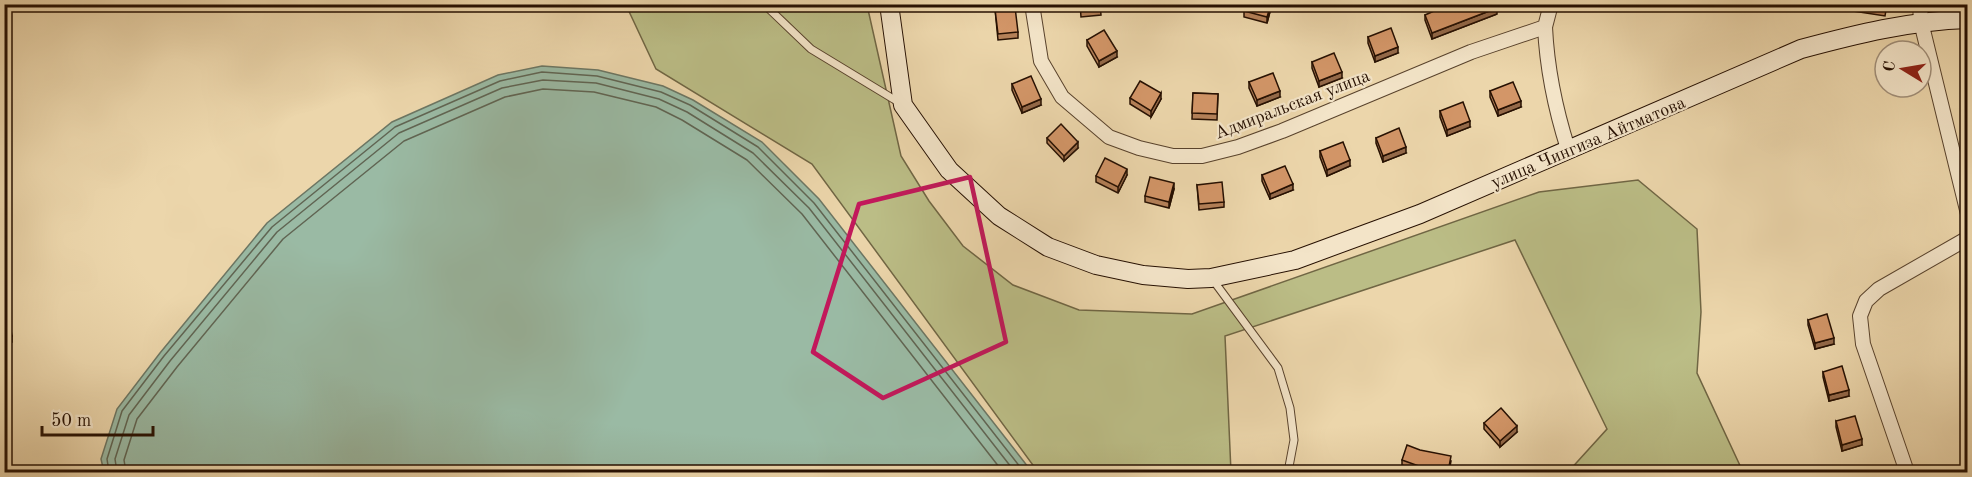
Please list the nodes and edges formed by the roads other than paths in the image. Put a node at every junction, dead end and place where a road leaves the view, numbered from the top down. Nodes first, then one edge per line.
1 (764, 4) edge
2 (889, 4) edge
3 (1032, 4) edge
4 (1551, 4) edge
5 (1921, 13) edge
6 (1968, 19) edge
7 (1545, 27) junction
8 (903, 105) junction
9 (1568, 149) junction
10 (1968, 214) edge
11 (1968, 238) edge
12 (1211, 278) junction
13 (1288, 472) edge
14 (1907, 472) edge

1 - 8 lane
2 - 8 street
3 - 7 street, Адмиральская улица
4 - 7 street
5 - 6 street, улица Чингиза Айтматова
5 - 9 street, улица Чингиза Айтматова
5 - 10 street
7 - 9 street
8 - 12 street, улица Чингиза Айтматова
9 - 12 street, улица Чингиза Айтматова
11 - 14 street
12 - 13 lane

